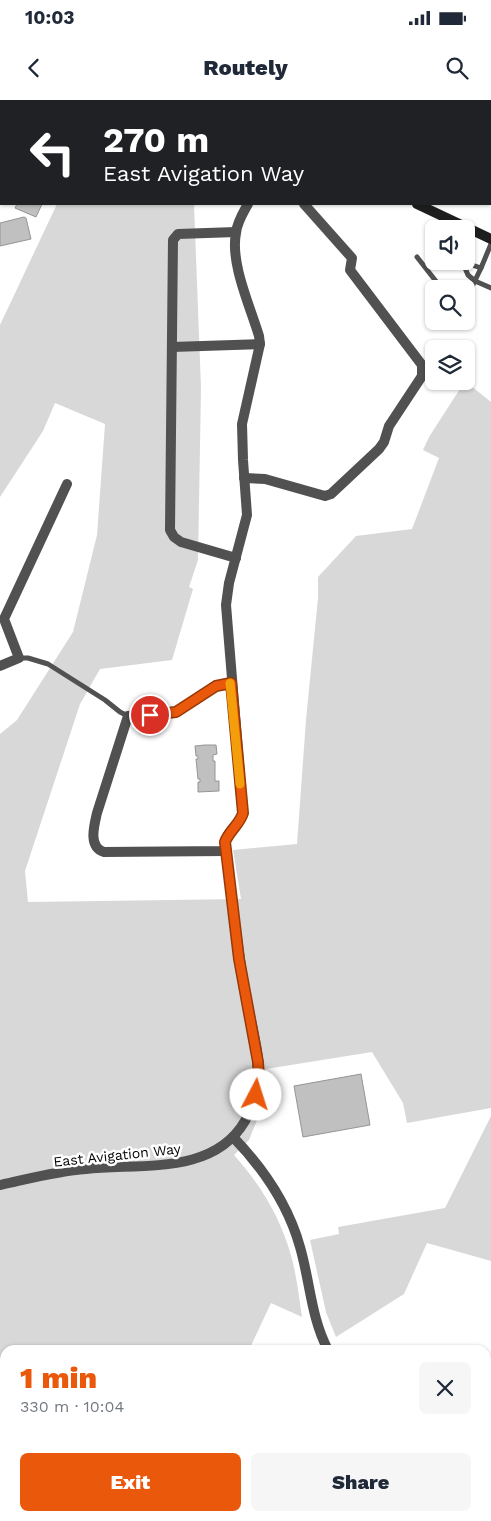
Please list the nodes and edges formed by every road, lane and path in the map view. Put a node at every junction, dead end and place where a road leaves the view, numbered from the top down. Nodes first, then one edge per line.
1 (247, 205) edge
2 (305, 205) edge
3 (419, 205) edge
4 (446, 220) edge
5 (236, 232) junction
6 (475, 233) edge
7 (491, 239) edge
8 (491, 244) edge
9 (416, 257) dead end
10 (475, 266) edge
11 (481, 268) junction
12 (466, 270) edge
13 (435, 280) edge
14 (476, 281) junction
15 (491, 288) edge
16 (260, 344) junction
17 (172, 347) junction
18 (244, 478) junction
19 (66, 484) dead end
20 (236, 558) junction
21 (19, 658) junction
22 (0, 666) edge
23 (231, 683) junction
24 (128, 716) junction
25 (226, 851) junction
26 (232, 899) joint
27 (233, 1138) junction
28 (0, 1185) edge
29 (326, 1345) edge

1 - 5 street
2 - 18 street
3 - 4 main road
5 - 16 street
5 - 17 street
6 - 7 main road
8 - 11 lane
9 - 13 lane
10 - 11 lane
11 - 14 lane
12 - 14 lane
14 - 15 lane
16 - 17 street
16 - 18 street, East Avigation Way
17 - 20 street
18 - 20 street, East Avigation Way
19 - 21 street
20 - 23 street, East Avigation Way
21 - 22 street
21 - 24 lane
23 - 24 street
23 - 25 street, East Avigation Way
24 - 25 street
25 - 26 lane, East Avigation Way
26 - 27 street, East Avigation Way
27 - 28 street, East Avigation Way
27 - 29 street

